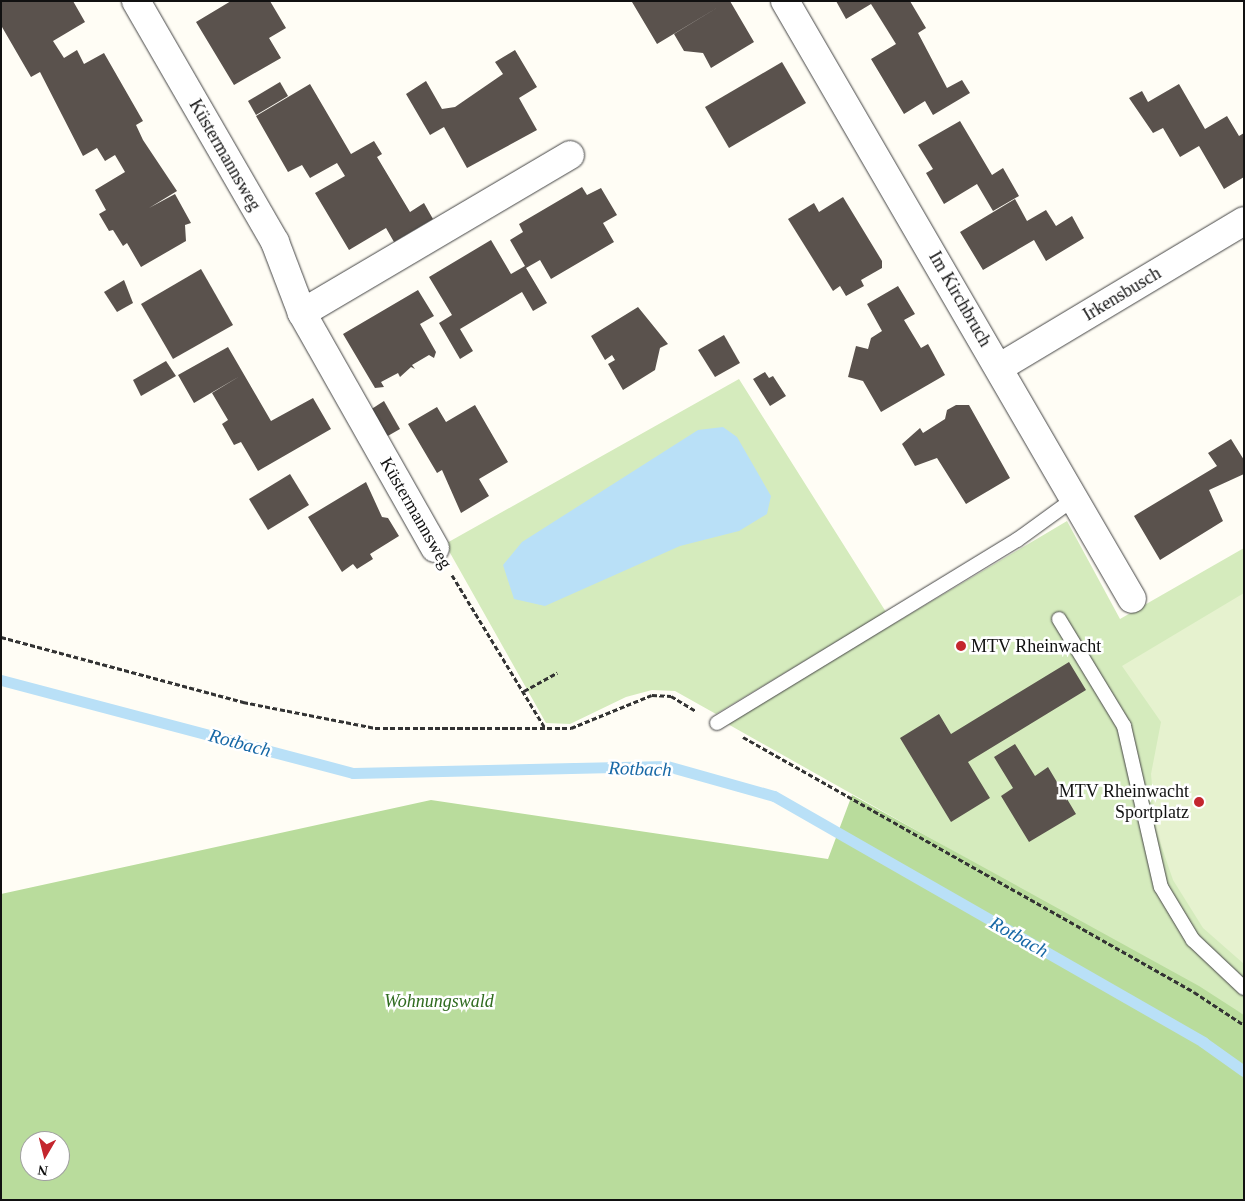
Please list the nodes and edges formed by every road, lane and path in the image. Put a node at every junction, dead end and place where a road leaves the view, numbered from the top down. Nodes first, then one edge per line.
1 (136, 1) edge
2 (785, 1) edge
3 (570, 155) dead end
4 (1244, 220) edge
5 (302, 314) junction
6 (1000, 367) junction
7 (1075, 498) junction
8 (435, 548) joint
9 (1132, 599) dead end
10 (1059, 619) dead end
11 (1, 637) edge
12 (557, 673) dead end
13 (524, 692) junction
14 (717, 723) junction
15 (545, 728) junction
16 (1244, 988) edge
17 (1244, 1025) edge

1 - 5 street, Küstermannsweg
2 - 6 street, Im Kirchbruch
3 - 5 street
4 - 6 street, Irkensbusch
5 - 8 street, Küstermannsweg
6 - 7 street, Im Kirchbruch
7 - 9 street, Im Kirchbruch
7 - 14 lane
8 - 13 path, Küstermannsweg
10 - 16 lane
11 - 15 path
12 - 13 path
13 - 15 path, Küstermannsweg
14 - 15 path
14 - 17 path

